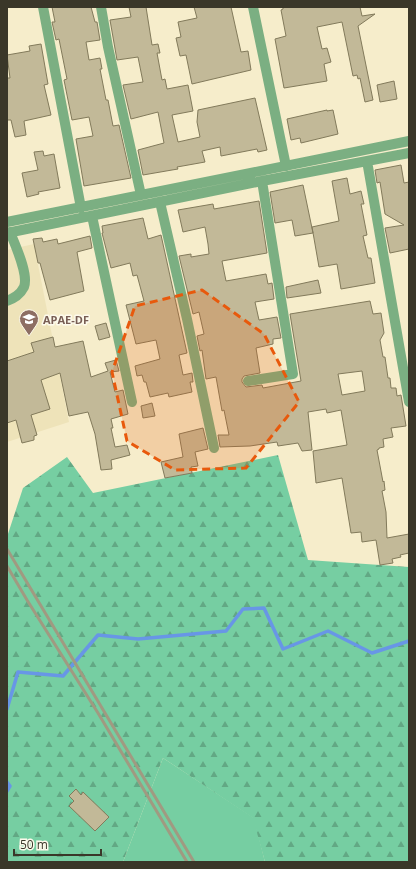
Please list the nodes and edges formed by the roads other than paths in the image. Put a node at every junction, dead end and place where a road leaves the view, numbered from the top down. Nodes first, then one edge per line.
1 (43, 7) edge
2 (101, 7) edge
3 (253, 7) edge
4 (409, 142) edge
5 (409, 153) edge
6 (367, 161) junction
7 (286, 166) junction
8 (262, 181) junction
9 (141, 195) junction
10 (160, 202) junction
11 (81, 208) junction
12 (92, 216) junction
13 (8, 229) edge
14 (7, 301) edge
15 (248, 381) dead end
16 (132, 402) dead end
17 (409, 402) edge
18 (214, 448) dead end

1 - 11 street
2 - 9 street
3 - 7 street
4 - 7 street
5 - 6 street
6 - 8 street
6 - 17 street
7 - 9 street
8 - 10 street
8 - 15 street
9 - 11 street
10 - 12 street
10 - 18 street
11 - 13 street
12 - 13 street
12 - 16 street
13 - 14 street

